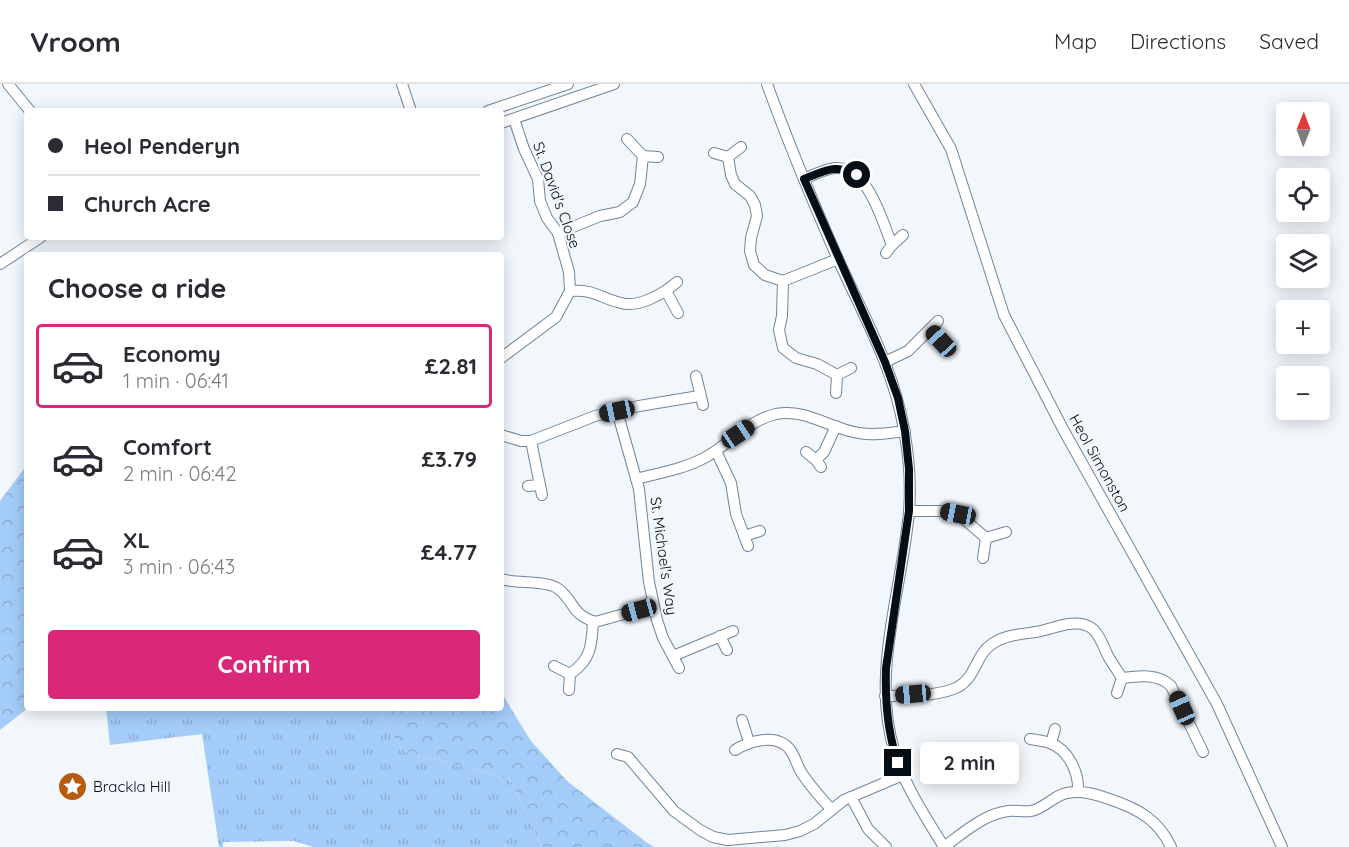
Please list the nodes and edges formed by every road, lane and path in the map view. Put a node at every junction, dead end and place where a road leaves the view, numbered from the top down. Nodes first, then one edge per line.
1 (8, 84) edge
2 (402, 84) edge
3 (568, 84) edge
4 (614, 84) edge
5 (767, 84) edge
6 (915, 84) edge
7 (28, 108) edge
8 (410, 108) edge
9 (497, 108) edge
10 (514, 119) junction
11 (504, 122) edge
12 (627, 139) dead end
13 (741, 147) dead end
14 (714, 153) dead end
15 (643, 156) junction
16 (658, 157) dead end
17 (728, 157) junction
18 (804, 179) junction
19 (558, 233) junction
20 (903, 236) dead end
21 (36, 240) edge
22 (838, 259) junction
23 (0, 264) edge
24 (783, 281) junction
25 (677, 282) dead end
26 (570, 291) junction
27 (666, 291) junction
28 (678, 313) dead end
29 (938, 321) dead end
30 (930, 330) junction
31 (941, 341) dead end
32 (504, 356) edge
33 (885, 362) junction
34 (851, 368) dead end
35 (837, 375) junction
36 (696, 376) dead end
37 (836, 393) dead end
38 (617, 411) junction
39 (836, 426) junction
40 (905, 431) junction
41 (504, 436) edge
42 (531, 441) junction
43 (716, 451) junction
44 (806, 453) dead end
45 (636, 479) junction
46 (528, 486) dead end
47 (909, 511) junction
48 (760, 531) dead end
49 (1006, 532) dead end
50 (986, 538) junction
51 (983, 558) dead end
52 (504, 580) edge
53 (653, 606) junction
54 (592, 621) junction
55 (732, 631) dead end
56 (720, 636) junction
57 (727, 650) dead end
58 (673, 656) junction
59 (554, 666) dead end
60 (680, 668) dead end
61 (570, 674) junction
62 (1122, 678) junction
63 (569, 690) dead end
64 (1117, 693) dead end
65 (885, 696) junction
66 (742, 720) dead end
67 (1055, 729) dead end
68 (1030, 739) dead end
69 (749, 742) junction
70 (1052, 743) junction
71 (735, 750) dead end
72 (1203, 752) dead end
73 (617, 754) dead end
74 (903, 776) junction
75 (1078, 791) junction
76 (851, 797) junction
77 (831, 809) junction
78 (886, 847) edge
79 (944, 847) edge
80 (1171, 847) edge
81 (1282, 847) edge

1 - 7 street
2 - 8 street
3 - 9 street
4 - 10 street
5 - 18 street
6 - 81 street, Heol Simonston
10 - 11 street
10 - 19 street, St. David's Close
12 - 15 street
13 - 17 street
14 - 17 street
15 - 16 street
15 - 19 street
17 - 24 street
18 - 20 street
18 - 22 street
19 - 26 street, St. David's Close
21 - 23 street
22 - 24 street
22 - 33 street
24 - 35 street
25 - 27 street
26 - 27 street
26 - 32 street
27 - 28 street
29 - 30 street
30 - 31 street
30 - 33 street
33 - 40 street
34 - 35 street
35 - 37 street
36 - 38 street
38 - 42 street
38 - 45 street, St. Michael's Way
39 - 40 street
39 - 43 street
39 - 44 street
40 - 47 street
41 - 42 street
42 - 46 street
43 - 45 street
43 - 48 street
45 - 53 street, St. Michael's Way
47 - 50 street
47 - 65 street
49 - 50 street
50 - 51 street
52 - 54 street
53 - 54 street
53 - 58 street, St. Michael's Way
54 - 61 street
55 - 56 street
56 - 57 street
56 - 58 street
58 - 60 street, St. Michael's Way
59 - 61 street
61 - 63 street
62 - 64 street
62 - 65 street
62 - 72 street
65 - 74 street
66 - 69 street
67 - 70 street
68 - 70 street
69 - 71 street
69 - 77 street
70 - 75 street
73 - 77 street
74 - 76 street
74 - 79 street
75 - 79 street
75 - 80 street
76 - 77 street
76 - 78 street

